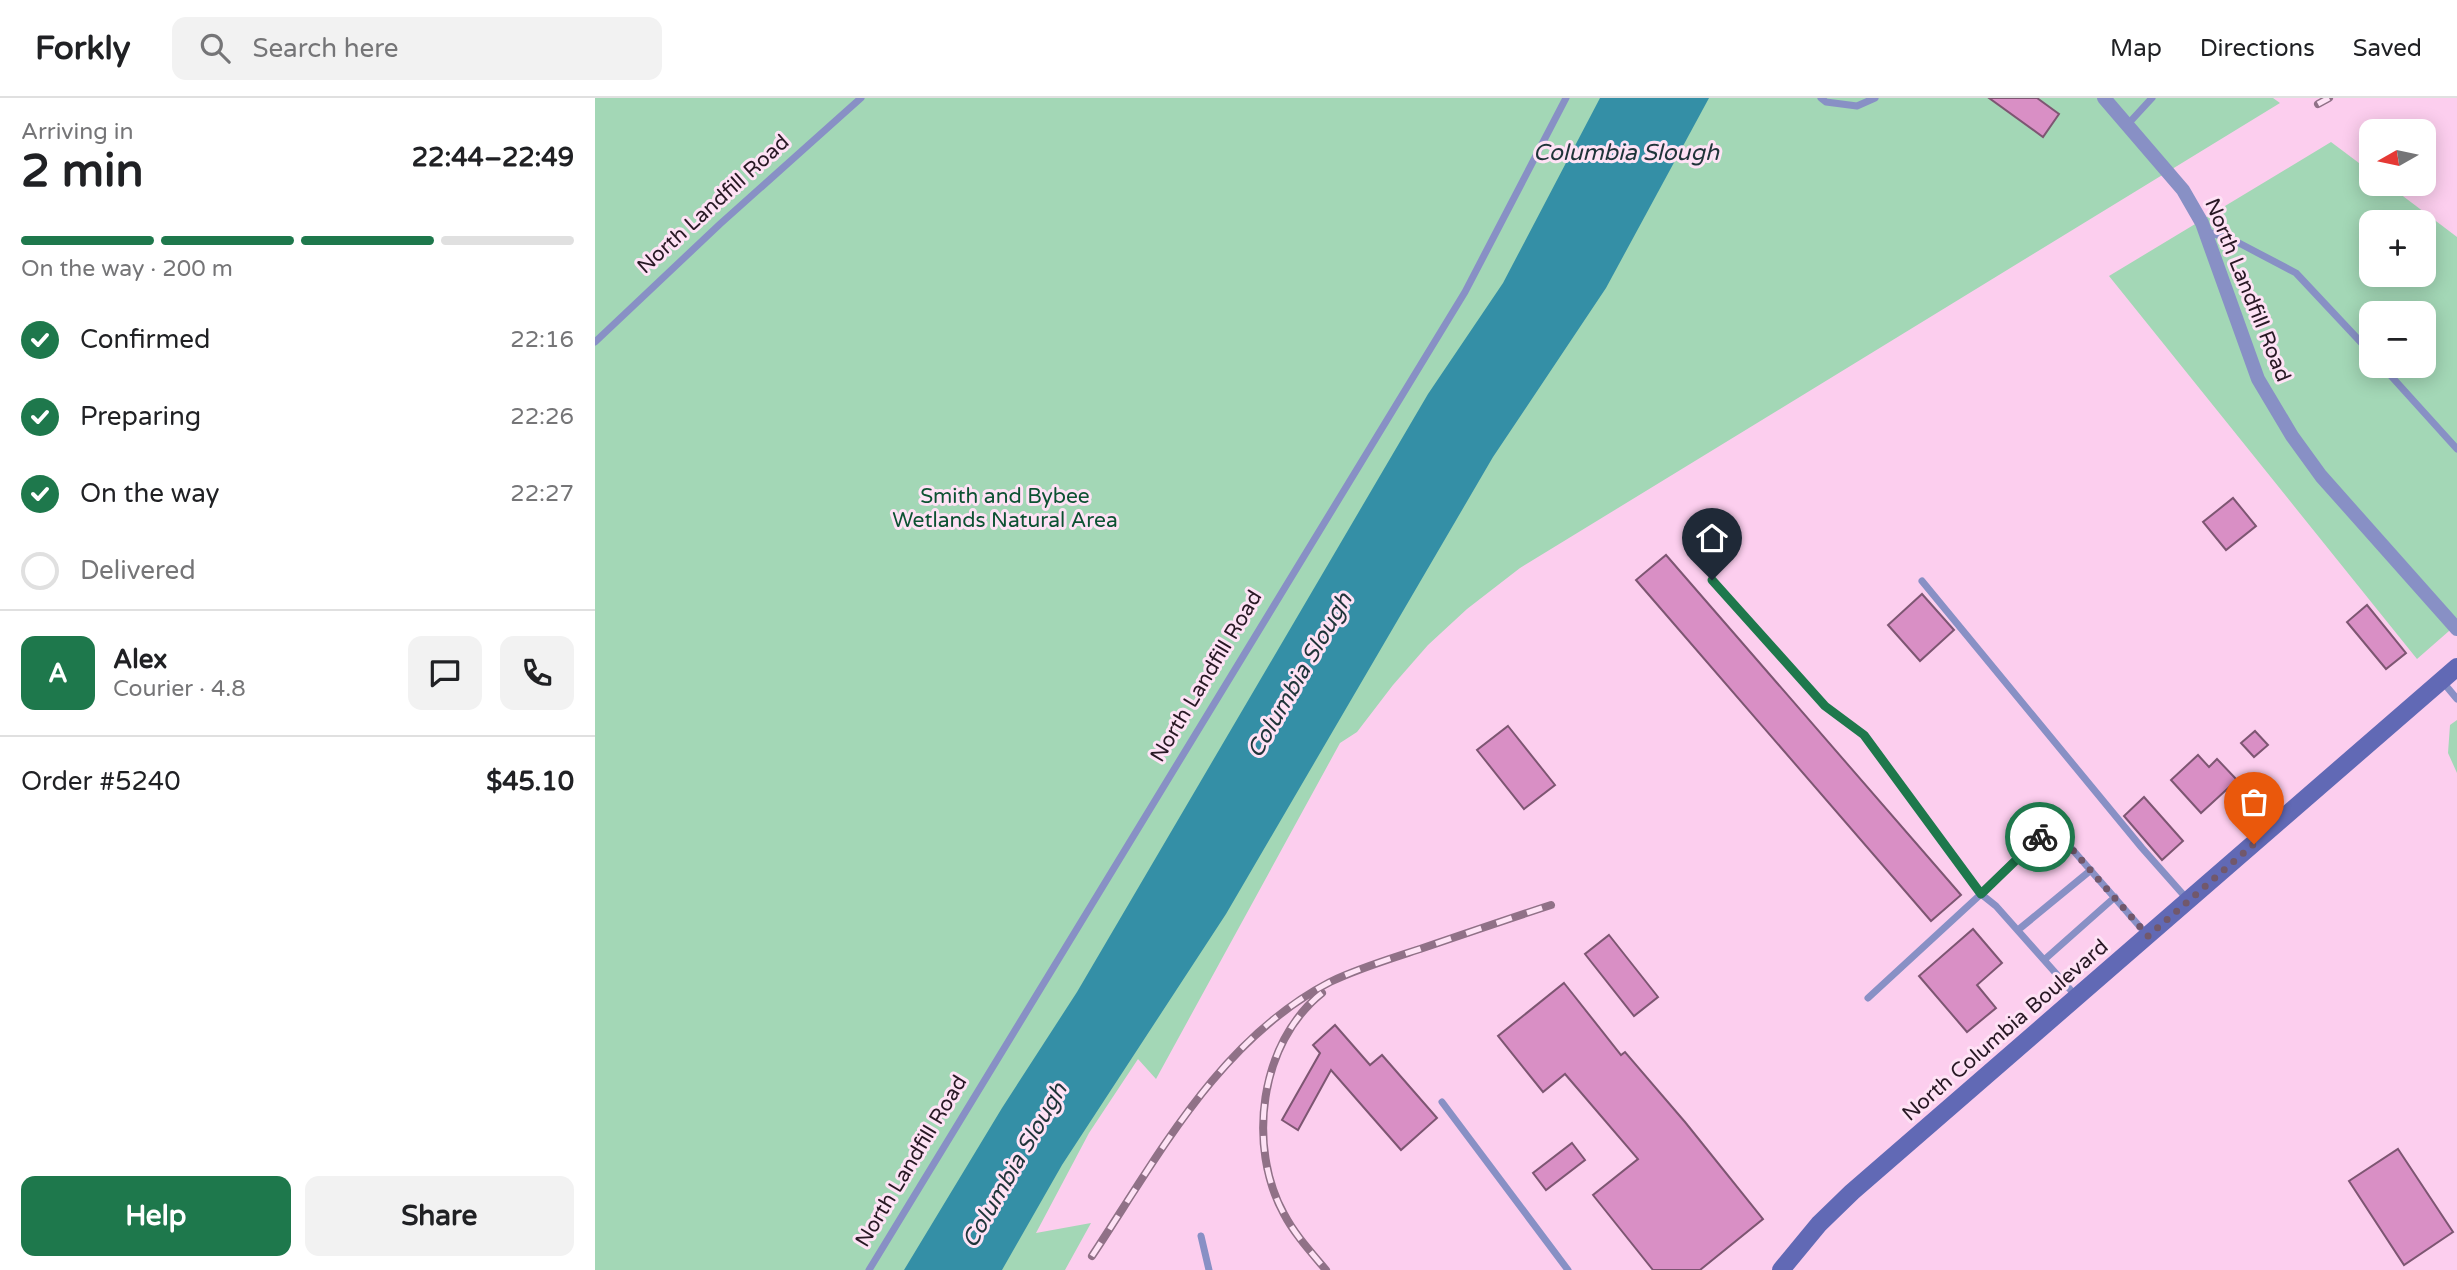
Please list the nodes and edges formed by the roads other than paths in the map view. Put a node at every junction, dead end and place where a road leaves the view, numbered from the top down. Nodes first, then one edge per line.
1 (861, 98) edge
2 (1566, 98) edge
3 (1821, 98) edge
4 (1875, 98) edge
5 (2104, 98) edge
6 (2152, 98) edge
7 (2128, 124) junction
8 (2205, 231) junction
9 (2359, 340) edge
10 (595, 342) edge
11 (2393, 378) edge
12 (2457, 449) edge
13 (1712, 580) dead end
14 (1922, 581) dead end
15 (2457, 629) edge
16 (2457, 667) edge
17 (2441, 680) junction
18 (2457, 699) edge
19 (2091, 870) junction
20 (1981, 894) junction
21 (2115, 897) junction
22 (2189, 900) junction
23 (2018, 930) junction
24 (2148, 936) junction
25 (2044, 960) junction
26 (2077, 997) junction
27 (1868, 998) dead end
28 (1441, 1102) dead end
29 (1201, 1236) dead end
30 (869, 1270) edge
31 (1209, 1270) edge
32 (1568, 1270) edge
33 (1781, 1270) edge

1 - 10 lane, North Landfill Road
2 - 30 lane, North Landfill Road
3 - 4 lane
5 - 7 street, North Landfill Road
6 - 7 lane
7 - 8 street, North Landfill Road
8 - 9 lane
8 - 15 street, North Landfill Road
11 - 12 lane
13 - 20 lane
14 - 22 lane
16 - 17 main road, North Columbia Boulevard
17 - 18 lane
17 - 22 main road, North Columbia Boulevard
19 - 20 lane
19 - 21 lane
19 - 23 lane
20 - 23 lane
20 - 27 lane
21 - 24 lane
21 - 25 lane
22 - 24 main road, North Columbia Boulevard
23 - 25 lane
24 - 26 main road, North Columbia Boulevard
25 - 26 lane
26 - 33 main road, North Columbia Boulevard
28 - 32 lane
29 - 31 lane

